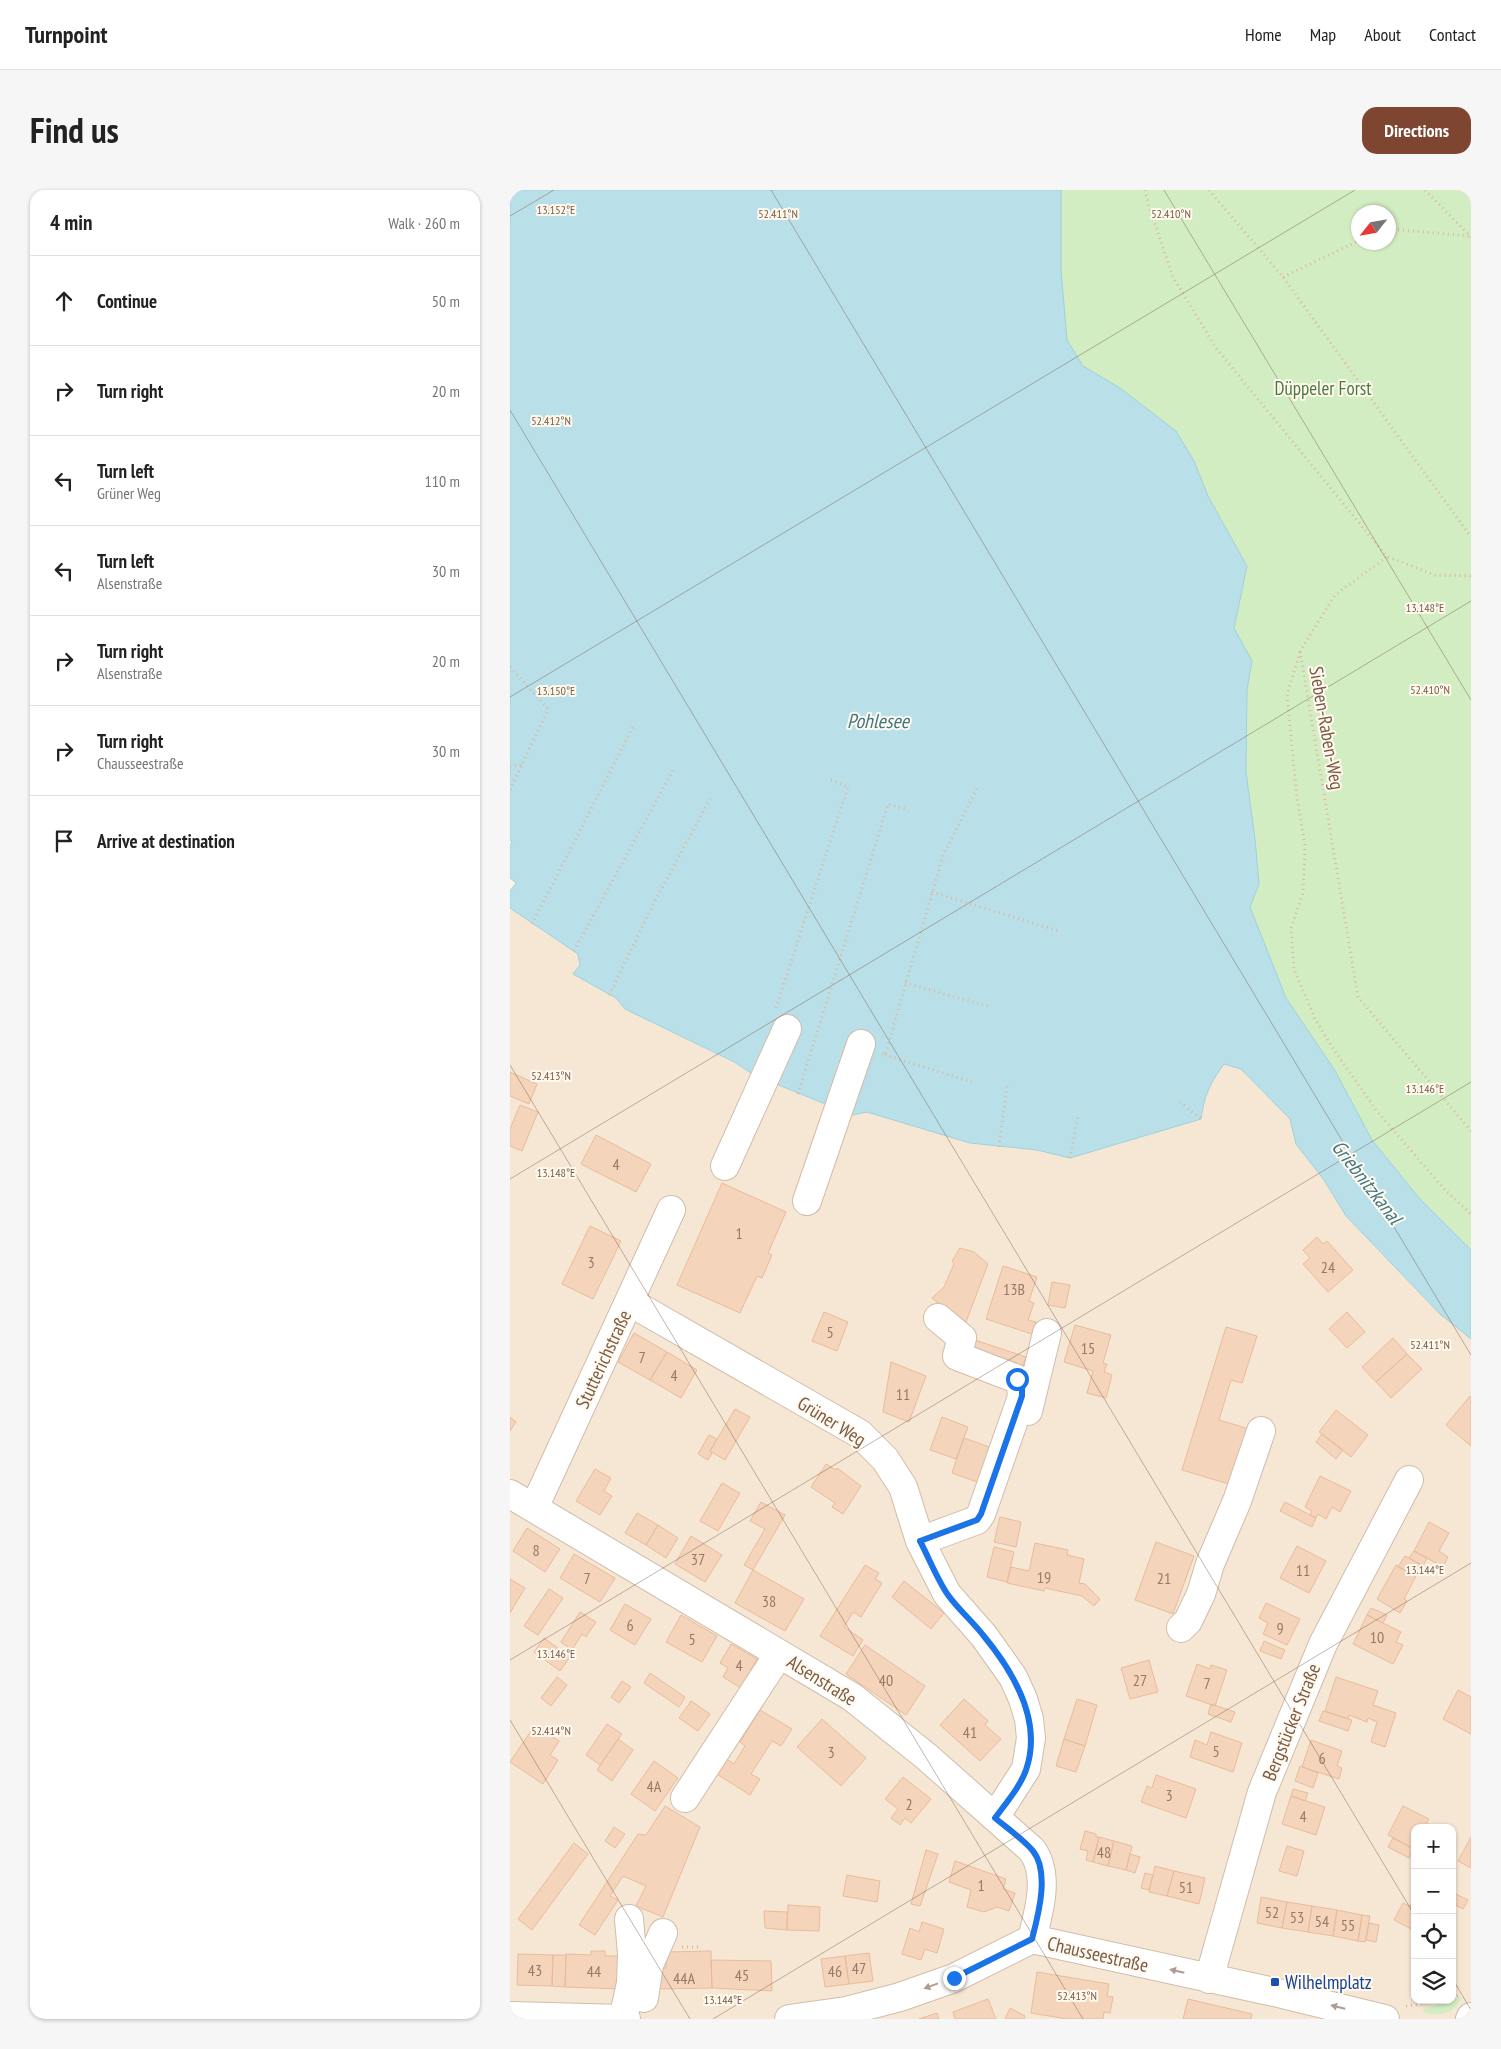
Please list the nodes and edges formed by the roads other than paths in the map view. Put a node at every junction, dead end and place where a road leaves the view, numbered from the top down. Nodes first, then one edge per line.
1 (781, 1020) road end
2 (870, 1049) road end
3 (725, 1166) dead end
4 (807, 1201) dead end
5 (672, 1210) dead end
6 (630, 1302) junction
7 (938, 1318) dead end
8 (1047, 1332) dead end
9 (1261, 1431) dead end
10 (1409, 1480) dead end
11 (510, 1494) edge
12 (534, 1508) junction
13 (923, 1546) junction
14 (1182, 1628) dead end
15 (779, 1654) junction
16 (685, 1798) dead end
17 (995, 1818) junction
18 (629, 1920) dead end
19 (663, 1933) dead end
20 (1032, 1939) junction
21 (1209, 1979) junction
22 (1396, 2013) edge
23 (510, 2016) edge
24 (625, 2019) edge
25 (642, 2019) edge
26 (789, 2019) edge

1 - 3 street
2 - 4 street
5 - 6 street, Stutterichstraße
6 - 12 street, Stutterichstraße
6 - 13 street, Grüner Weg
7 - 13 street
8 - 13 street
9 - 14 street
10 - 21 street, Bergstücker Straße
11 - 12 street, Alsenstraße
12 - 15 street, Alsenstraße
13 - 17 street, Grüner Weg
15 - 16 street
15 - 17 street, Alsenstraße
17 - 20 street, Alsenstraße
18 - 24 street
19 - 25 street
21 -> 20 street, Chausseestraße
20 -> 26 street, Chausseestraße
22 -> 21 street, Chausseestraße
23 - 24 street

